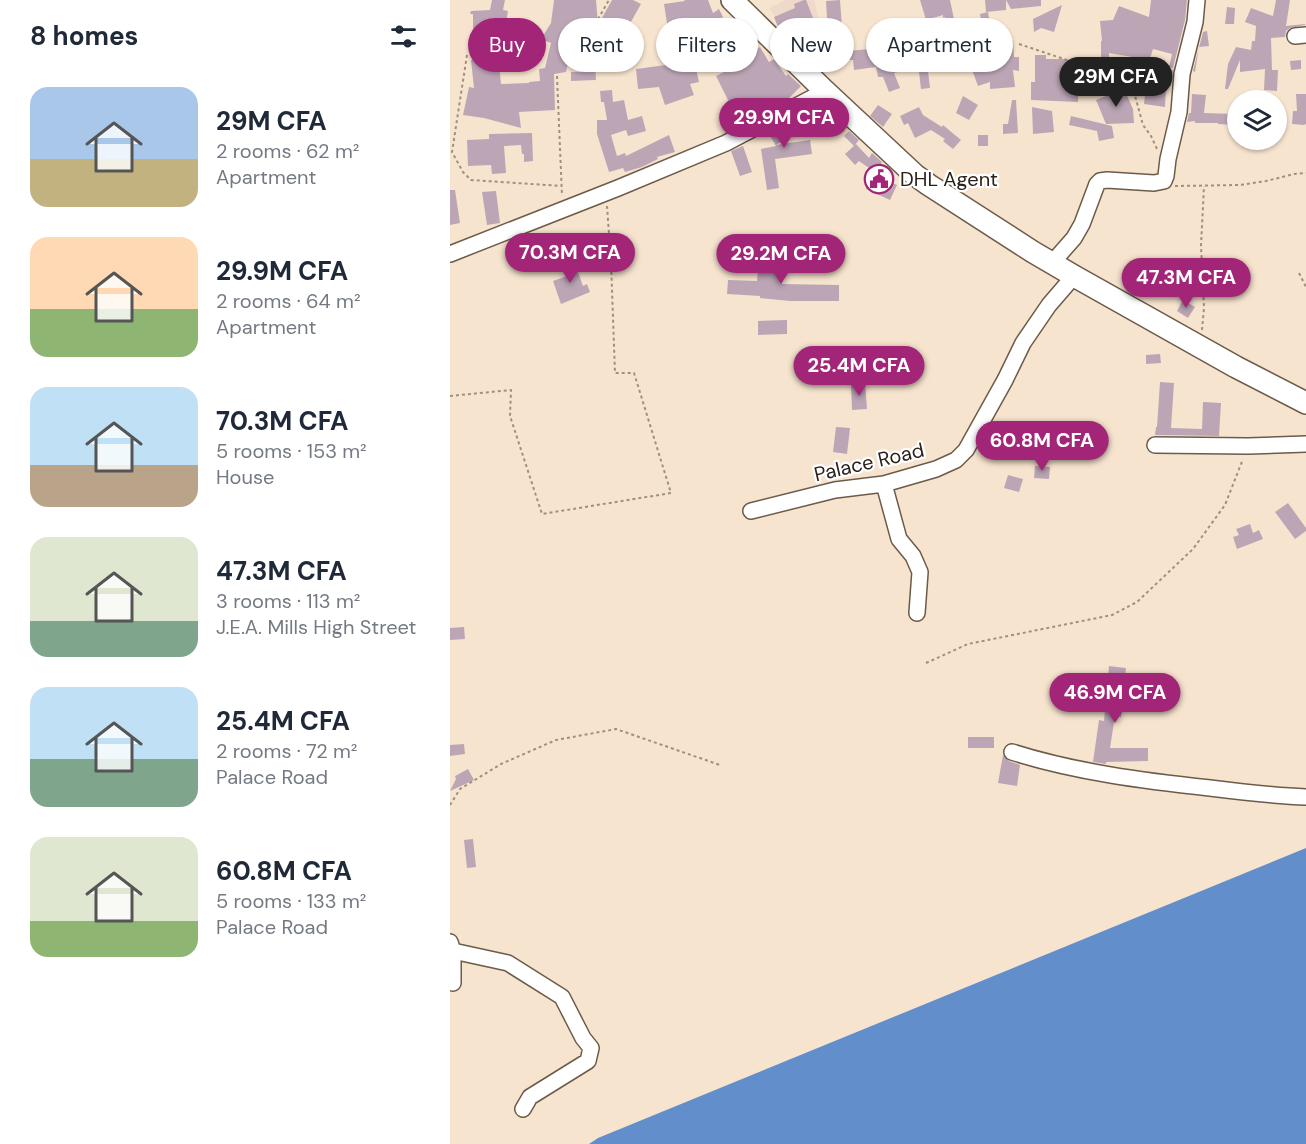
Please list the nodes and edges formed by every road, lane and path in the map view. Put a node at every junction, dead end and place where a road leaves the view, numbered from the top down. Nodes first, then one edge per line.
1 (609, 0) edge
2 (732, 0) edge
3 (1197, 0) edge
4 (599, 18) edge
5 (1019, 45) dead end
6 (467, 55) dead end
7 (557, 76) dead end
8 (825, 91) junction
9 (1306, 173) edge
10 (1166, 176) junction
11 (562, 186) junction
12 (1204, 186) junction
13 (606, 198) dead end
14 (563, 210) junction
15 (450, 254) edge
16 (1052, 263) junction
17 (1299, 273) dead end
18 (1074, 276) junction
19 (1306, 287) edge
20 (1202, 330) dead end
21 (450, 396) edge
22 (1306, 403) edge
23 (1306, 444) edge
24 (1155, 445) dead end
25 (1248, 446) junction
26 (884, 484) junction
27 (751, 511) dead end
28 (917, 613) dead end
29 (926, 663) dead end
30 (1012, 752) dead end
31 (720, 765) dead end
32 (1306, 796) edge
33 (450, 805) edge
34 (452, 946) edge
35 (453, 983) dead end
36 (523, 1109) dead end

1 - 4 path
2 - 8 highway
3 - 10 street
5 - 10 path
6 - 11 path
7 - 11 path
8 - 14 street
8 - 16 highway
9 - 12 path
10 - 12 path
10 - 16 street
11 - 14 path
12 - 20 path
13 - 21 path
14 - 15 street
16 - 18 highway
17 - 19 path
18 - 22 highway
18 - 26 street, Palace Road
23 - 25 street
24 - 25 street
25 - 29 path
26 - 27 street, Palace Road
26 - 28 street
30 - 32 street
31 - 33 path
34 - 35 street
34 - 36 street

